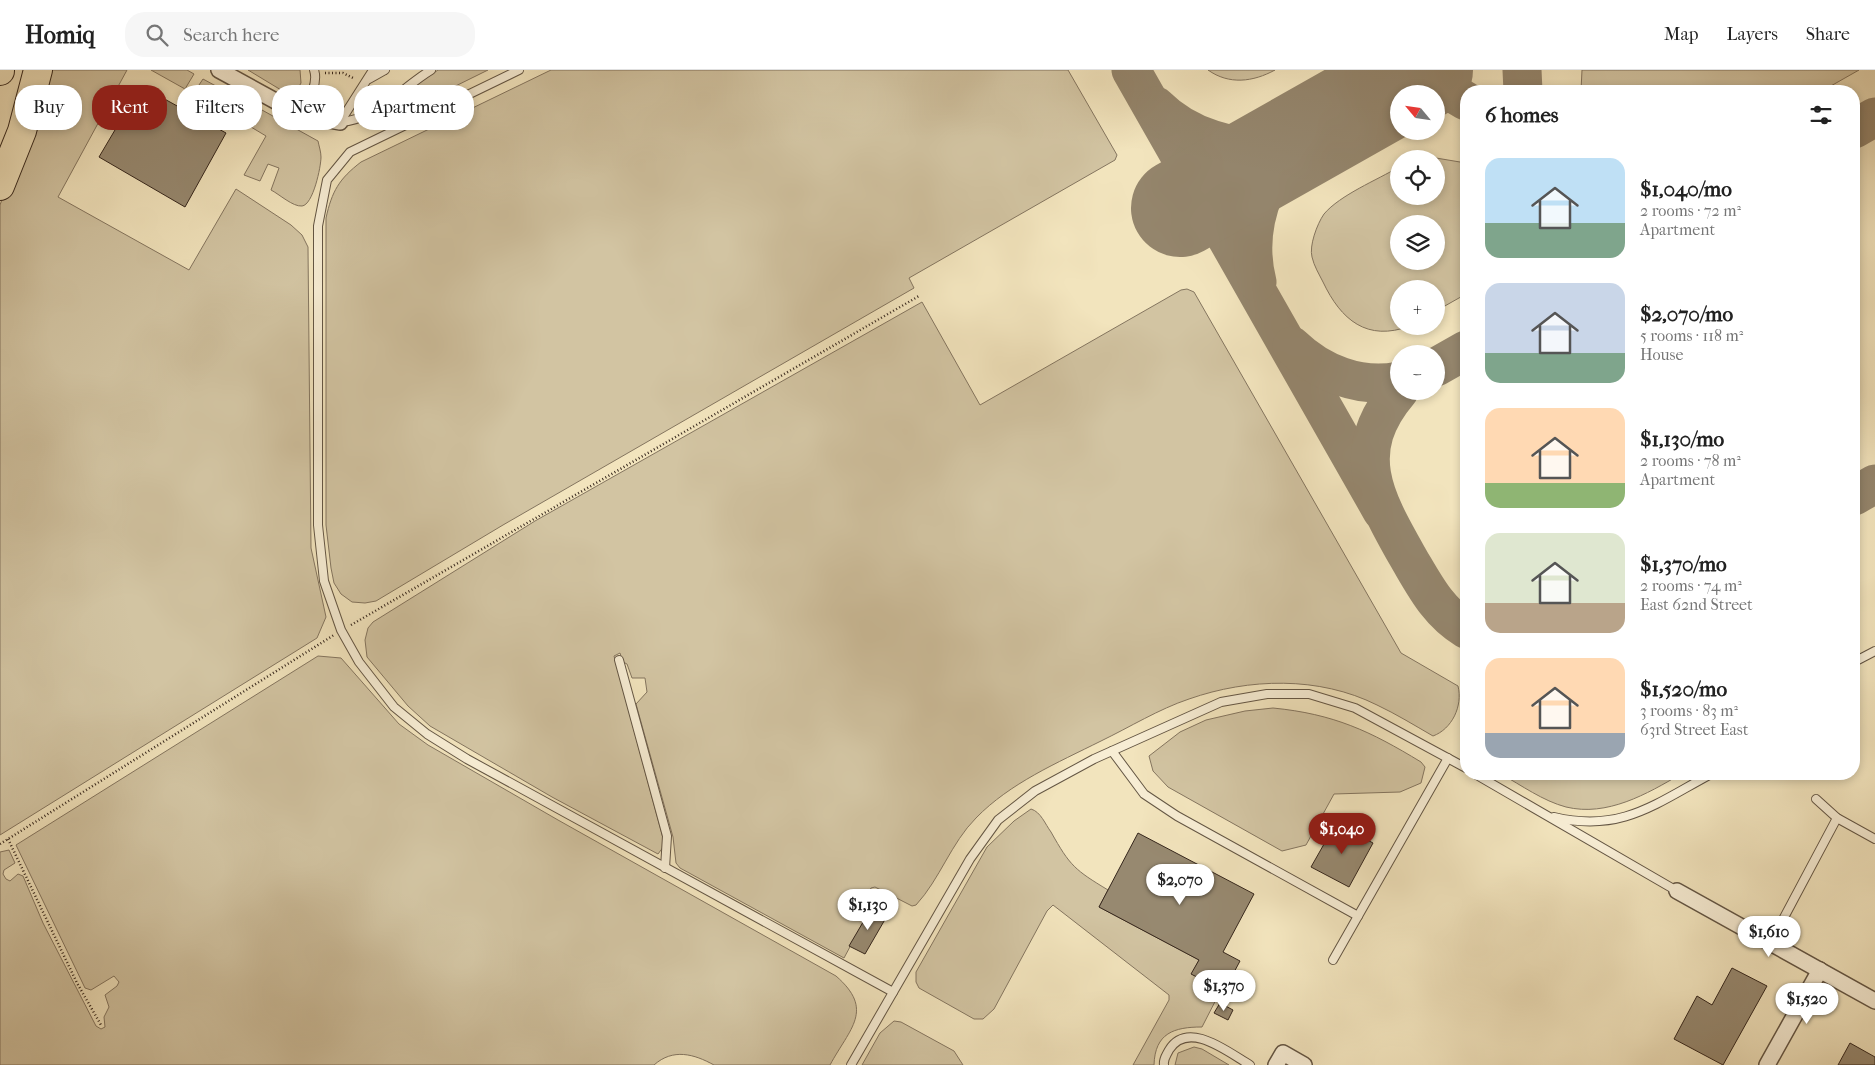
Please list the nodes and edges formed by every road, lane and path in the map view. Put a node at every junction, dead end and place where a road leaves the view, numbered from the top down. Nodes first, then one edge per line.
1 (38, 70) edge
2 (373, 70) edge
3 (385, 70) edge
4 (431, 70) edge
5 (519, 70) edge
6 (228, 72) edge
7 (315, 72) edge
8 (360, 75) dead end
9 (368, 80) junction
10 (313, 85) edge
11 (272, 98) edge
12 (344, 116) edge
13 (344, 122) edge
14 (0, 186) edge
15 (918, 296) dead end
16 (342, 630) junction
17 (1875, 651) edge
18 (1860, 659) edge
19 (619, 660) dead end
20 (1112, 751) junction
21 (1448, 758) junction
22 (1460, 765) edge
23 (1485, 780) edge
24 (1699, 780) edge
25 (1816, 799) dead end
26 (1544, 814) junction
27 (1837, 818) junction
28 (8, 839) junction
29 (1875, 839) edge
30 (0, 844) edge
31 (665, 868) junction
32 (1677, 891) joint
33 (1358, 916) junction
34 (1771, 942) junction
35 (1333, 960) dead end
36 (1820, 970) junction
37 (892, 992) junction
38 (1875, 1001) edge
39 (101, 1025) dead end
40 (1280, 1059) edge
41 (851, 1065) edge
42 (1164, 1065) edge
43 (1250, 1065) edge
44 (1304, 1065) edge
45 (1767, 1065) edge

1 - 14 highway
2 - 9 lane
3 - 9 lane
4 - 13 lane
5 - 16 lane
6 - 11 street
7 - 8 path
7 - 10 lane
9 - 12 lane
15 - 16 path
16 - 28 path
16 - 31 lane
17 - 18 lane
19 - 31 lane
20 - 21 lane
20 - 33 lane
20 - 37 lane
21 - 22 lane
21 - 33 lane
23 - 26 lane
24 - 26 lane
25 - 27 lane
26 - 32 lane
27 - 29 lane
27 - 34 lane
28 - 30 path
28 - 39 path
31 - 37 lane
32 - 34 street
33 - 35 lane
34 - 36 street
36 - 38 street
36 - 45 street
37 - 41 lane
40 - 44 street
42 - 43 lane

